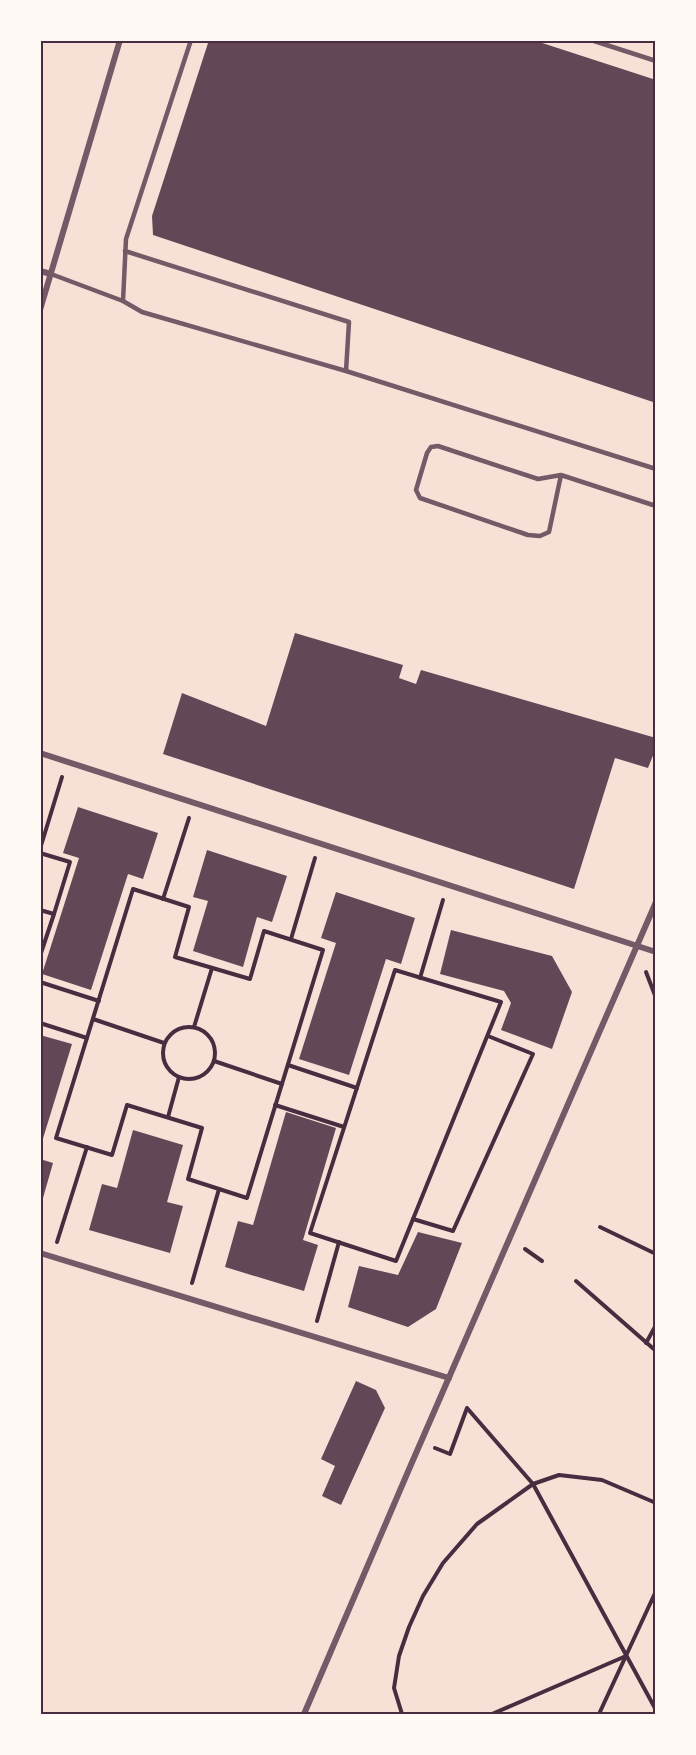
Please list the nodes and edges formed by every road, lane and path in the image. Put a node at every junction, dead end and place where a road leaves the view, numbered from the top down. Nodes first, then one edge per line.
1 (120, 40) edge
2 (191, 40) edge
3 (591, 40) edge
4 (656, 61) edge
5 (125, 251) junction
6 (40, 271) edge
7 (51, 274) junction
8 (123, 301) junction
9 (40, 310) edge
10 (346, 371) junction
11 (656, 469) edge
12 (561, 476) junction
13 (656, 506) edge
14 (40, 753) edge
15 (67, 762) junction
16 (194, 803) junction
17 (319, 843) junction
18 (40, 851) edge
19 (448, 885) junction
20 (163, 899) junction
21 (656, 902) edge
22 (40, 910) edge
23 (54, 914) junction
24 (291, 939) junction
25 (636, 946) junction
26 (656, 952) edge
27 (40, 956) edge
28 (212, 968) junction
29 (420, 978) junction
30 (40, 982) edge
31 (99, 1001) junction
32 (93, 1019) junction
33 (40, 1023) edge
34 (194, 1027) junction
35 (488, 1036) junction
36 (87, 1038) junction
37 (165, 1043) junction
38 (214, 1061) junction
39 (288, 1065) junction
40 (179, 1077) junction
41 (282, 1084) junction
42 (357, 1088) junction
43 (275, 1105) junction
44 (168, 1118) junction
45 (344, 1127) junction
46 (87, 1147) junction
47 (219, 1188) junction
48 (413, 1219) junction
49 (600, 1227) dead end
50 (339, 1242) junction
51 (40, 1253) edge
52 (656, 1254) edge
53 (52, 1257) junction
54 (576, 1281) dead end
55 (188, 1298) junction
56 (656, 1325) edge
57 (312, 1336) junction
58 (646, 1343) junction
59 (656, 1351) edge
60 (449, 1377) junction
61 (421, 1442) junction
62 (532, 1484) junction
63 (656, 1503) edge
64 (656, 1591) edge
65 (626, 1656) junction
66 (656, 1710) edge
67 (304, 1714) edge
68 (402, 1714) edge
69 (492, 1714) edge
70 (599, 1714) edge

1 - 7 street
2 - 5 lane
3 - 4 lane
5 - 8 lane
5 - 10 lane
6 - 7 street
7 - 8 lane
7 - 9 street
8 - 10 lane
10 - 11 lane
12 - 12 lane
12 - 13 lane
14 - 15 street
15 - 16 street
15 - 18 path
16 - 17 street
16 - 20 path
17 - 19 street
17 - 24 path
18 - 23 path
19 - 25 street
19 - 29 path
20 - 28 path
20 - 31 path
21 - 25 street
22 - 23 path
23 - 27 path
24 - 28 path
24 - 39 path
25 - 26 street
25 - 60 street
28 - 34 path
29 - 35 path
29 - 42 path
30 - 31 path
31 - 32 path
32 - 36 path
32 - 37 path
33 - 36 path
34 - 37 path
34 - 38 path
35 - 48 path
35 - 48 path
36 - 46 path
37 - 40 path
38 - 40 path
38 - 41 path
39 - 41 path
39 - 42 path
40 - 44 path
41 - 43 path
42 - 45 path
43 - 45 path
43 - 47 path
44 - 46 path
44 - 47 path
45 - 50 path
46 - 53 path
47 - 55 path
48 - 50 path
49 - 52 path
50 - 57 path
51 - 53 street
53 - 55 street
54 - 58 path
55 - 57 street
56 - 58 path
57 - 60 street
58 - 59 path
60 - 61 street
61 - 62 path
61 - 67 street
62 - 63 path
62 - 65 path
62 - 68 path
64 - 65 path
65 - 66 path
65 - 69 path
65 - 70 path

